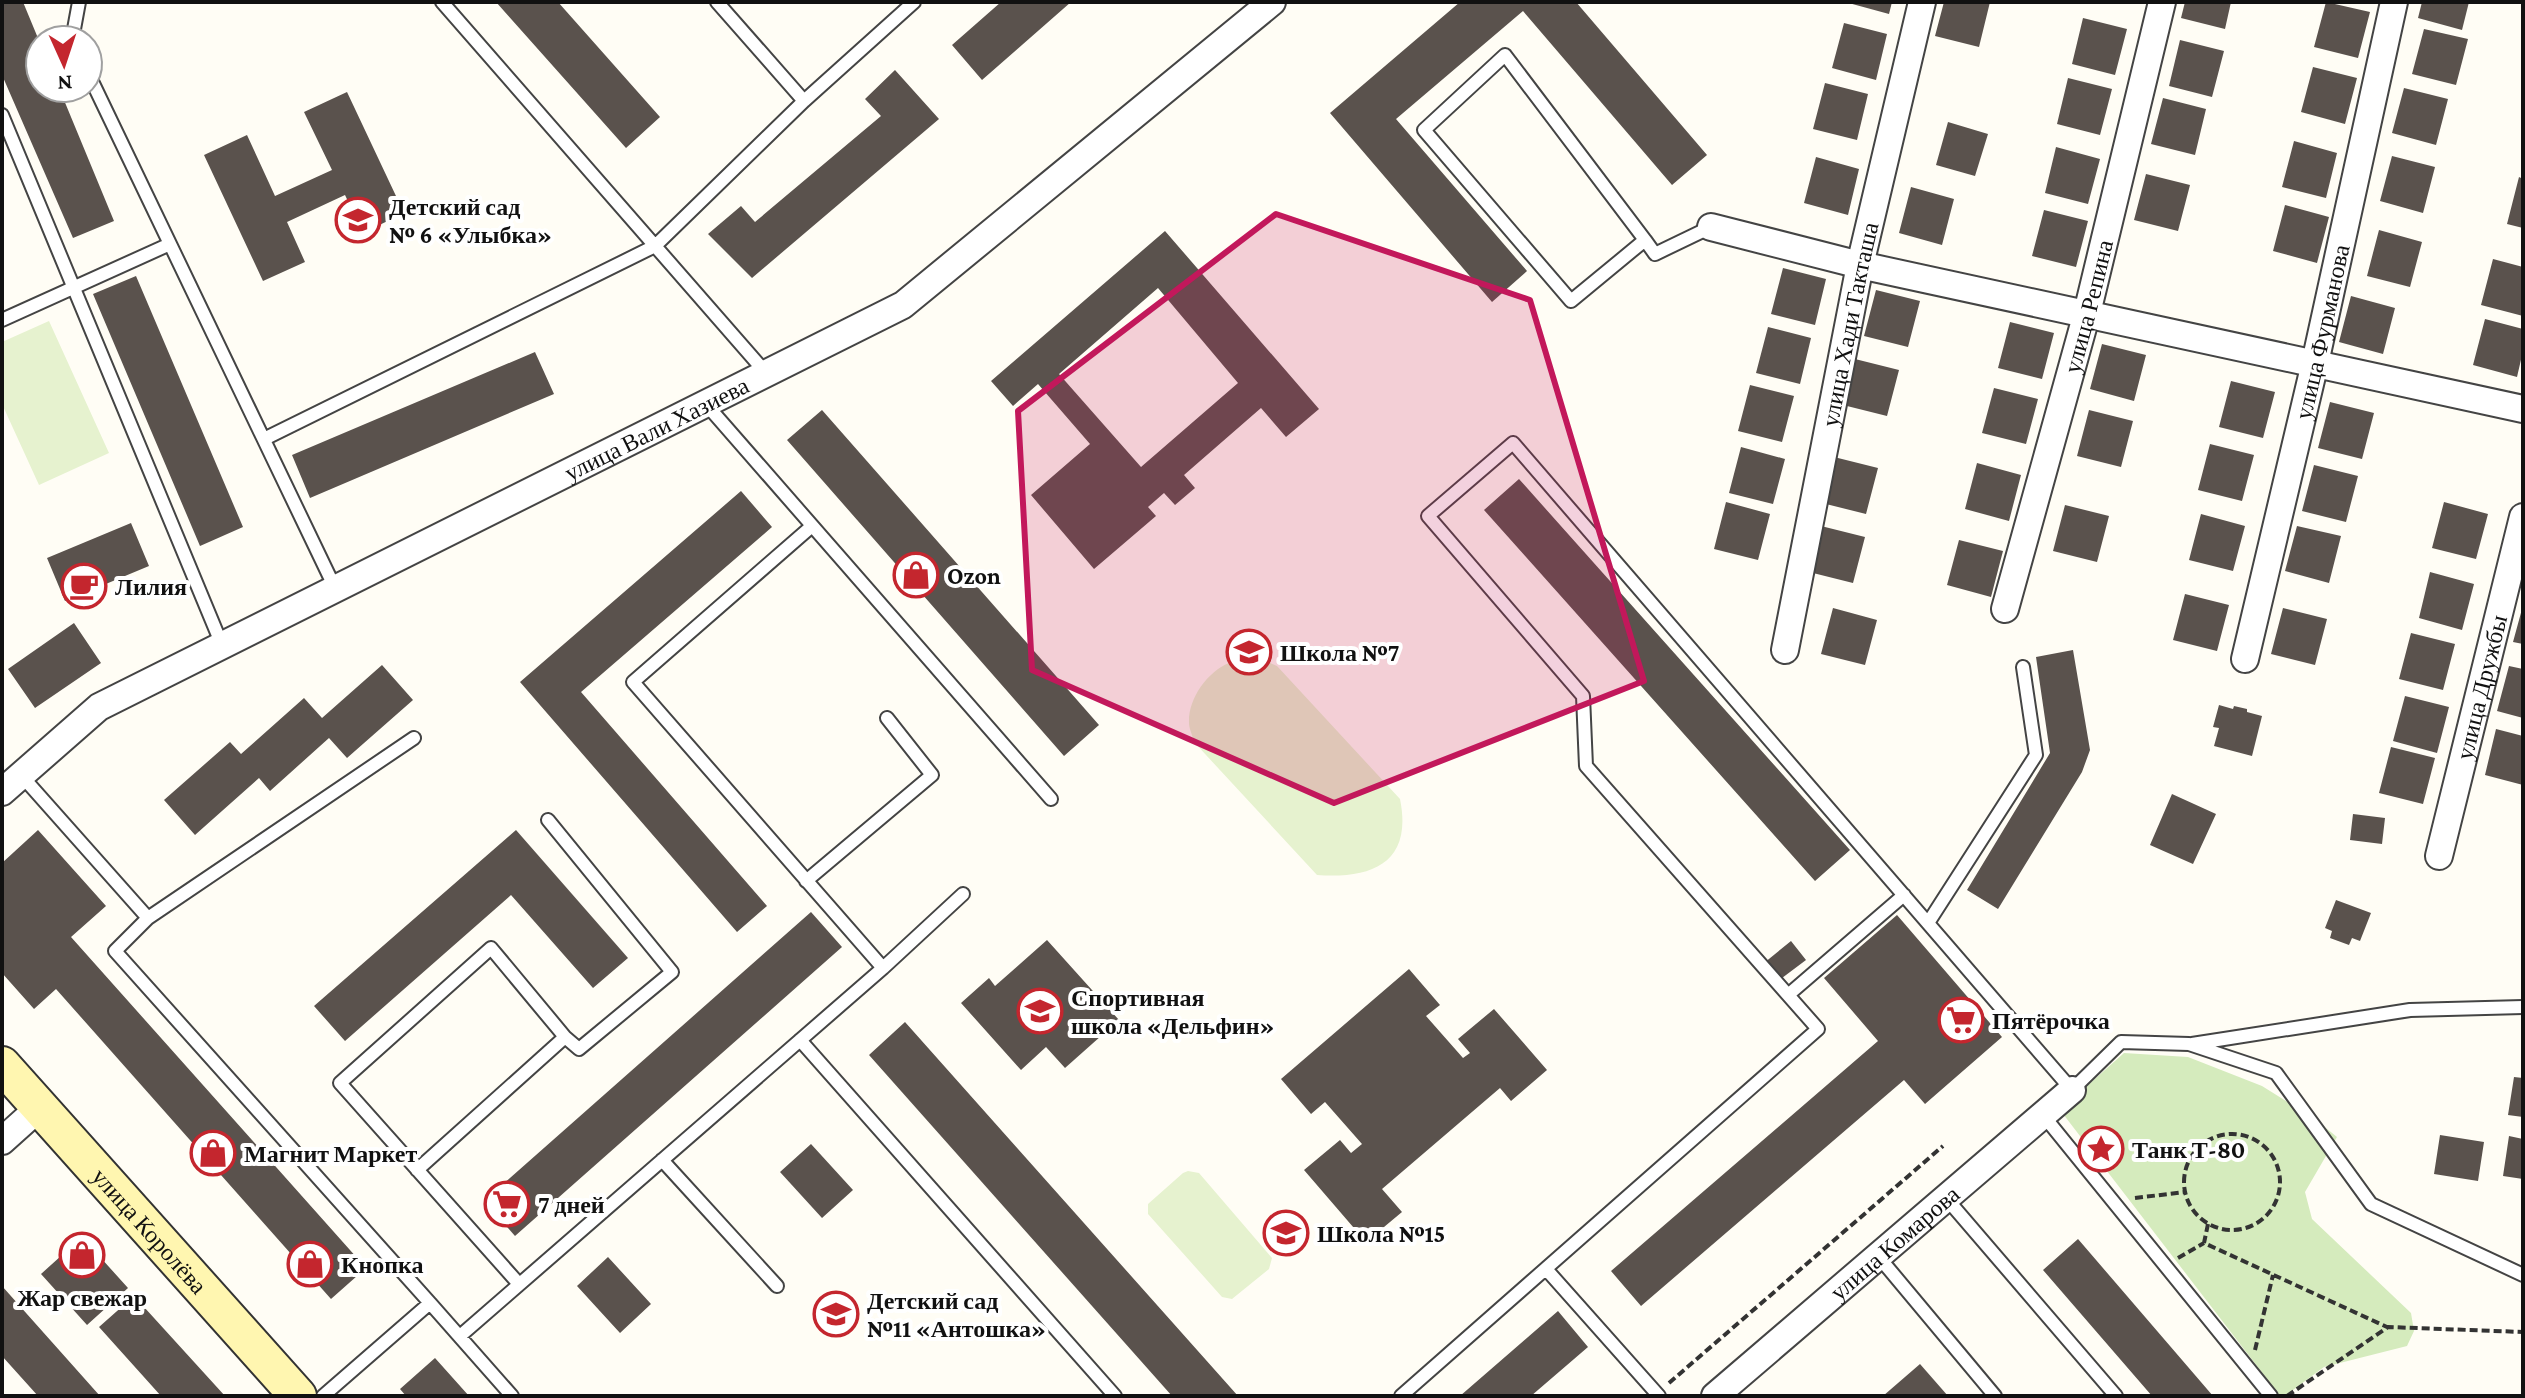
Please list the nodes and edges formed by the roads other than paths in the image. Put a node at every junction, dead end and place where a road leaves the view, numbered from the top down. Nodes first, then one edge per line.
1 (79, 2) edge
2 (442, 2) edge
3 (717, 2) edge
4 (914, 2) edge
5 (1272, 2) edge
6 (1922, 2) edge
7 (2162, 2) edge
8 (2394, 2) edge
9 (75, 24) edge
10 (804, 101) junction
11 (103, 104) edge
12 (2, 115) edge
13 (1711, 227) joint
14 (1645, 240) junction
15 (170, 244) junction
16 (655, 246) junction
17 (1860, 265) junction
18 (74, 288) junction
19 (2087, 313) junction
20 (2, 320) edge
21 (2315, 363) junction
22 (766, 373) junction
23 (705, 403) junction
24 (2523, 409) edge
25 (264, 439) junction
26 (2523, 517) edge
27 (812, 526) junction
28 (335, 588) junction
29 (2005, 609) dead end
30 (222, 645) junction
31 (1785, 650) dead end
32 (2245, 659) dead end
33 (2023, 667) dead end
34 (887, 718) dead end
35 (414, 738) dead end
36 (12, 784) edge
37 (1051, 799) dead end
38 (548, 820) dead end
39 (2439, 856) dead end
40 (806, 881) junction
41 (963, 894) dead end
42 (1904, 895) junction
43 (148, 918) junction
44 (1928, 923) junction
45 (883, 968) junction
46 (1788, 995) junction
47 (2523, 1007) edge
48 (565, 1037) junction
49 (800, 1040) junction
50 (2189, 1044) junction
51 (2, 1065) edge
52 (2072, 1090) junction
53 (41, 1106) junction
54 (2043, 1115) junction
55 (2, 1141) edge
56 (662, 1160) junction
57 (417, 1170) junction
58 (1946, 1198) junction
59 (1878, 1256) junction
60 (1546, 1269) junction
61 (2523, 1275) edge
62 (519, 1284) junction
63 (777, 1286) dead end
64 (430, 1303) junction
65 (460, 1336) junction
66 (1729, 1388) edge
67 (1658, 1395) edge
68 (298, 1396) edge
69 (323, 1396) edge
70 (512, 1396) edge
71 (1115, 1396) edge
72 (1401, 1396) edge
73 (1995, 1396) edge
74 (2116, 1396) edge
75 (2271, 1396) edge

1 - 9 lane
2 - 16 lane
3 - 10 lane
4 - 10 lane
5 - 22 street, улица Вали Хазиева
6 - 17 street, улица Хади Такташа
7 - 19 street, улица Репина
8 - 21 street, улица Фурманова
10 - 16 lane
11 - 15 lane
12 - 18 lane
13 - 14 lane
13 - 17 street
14 - 14 lane
15 - 18 lane
15 - 25 lane
16 - 22 lane
16 - 25 lane
17 - 19 street
17 - 31 street, улица Хади Такташа
18 - 20 lane
18 - 30 lane
19 - 21 street
19 - 29 street, улица Репина
21 - 24 street
21 - 32 street, улица Фурманова
22 - 23 street, улица Вали Хазиева
23 - 27 lane
23 - 28 street, улица Вали Хазиева
25 - 28 lane
26 - 39 street, улица Дружбы
27 - 37 lane
27 - 40 lane
28 - 30 street, улица Вали Хазиева
30 - 36 street, улица Вали Хазиева
33 - 44 lane
34 - 40 lane
35 - 43 lane
36 - 43 lane
38 - 48 lane
40 - 45 lane
41 - 45 lane
42 - 44 lane
42 - 46 lane
42 - 46 lane
43 - 64 lane
44 - 52 lane
45 - 49 lane
46 - 60 lane
47 - 50 lane
48 - 57 lane
48 - 57 lane
49 - 56 lane
49 - 71 lane
50 - 52 lane
50 - 61 lane
51 - 53 street, улица Королёва
52 - 54 street, улица Комарова
53 - 55 street
53 - 68 street, улица Королёва
54 - 58 street, улица Комарова
54 - 75 lane
56 - 62 lane
56 - 63 lane
57 - 62 lane
58 - 59 street, улица Комарова
58 - 74 lane
59 - 66 street, улица Комарова
59 - 73 lane
60 - 67 lane
60 - 72 lane
62 - 65 lane
64 - 65 lane
64 - 69 lane
65 - 70 lane

